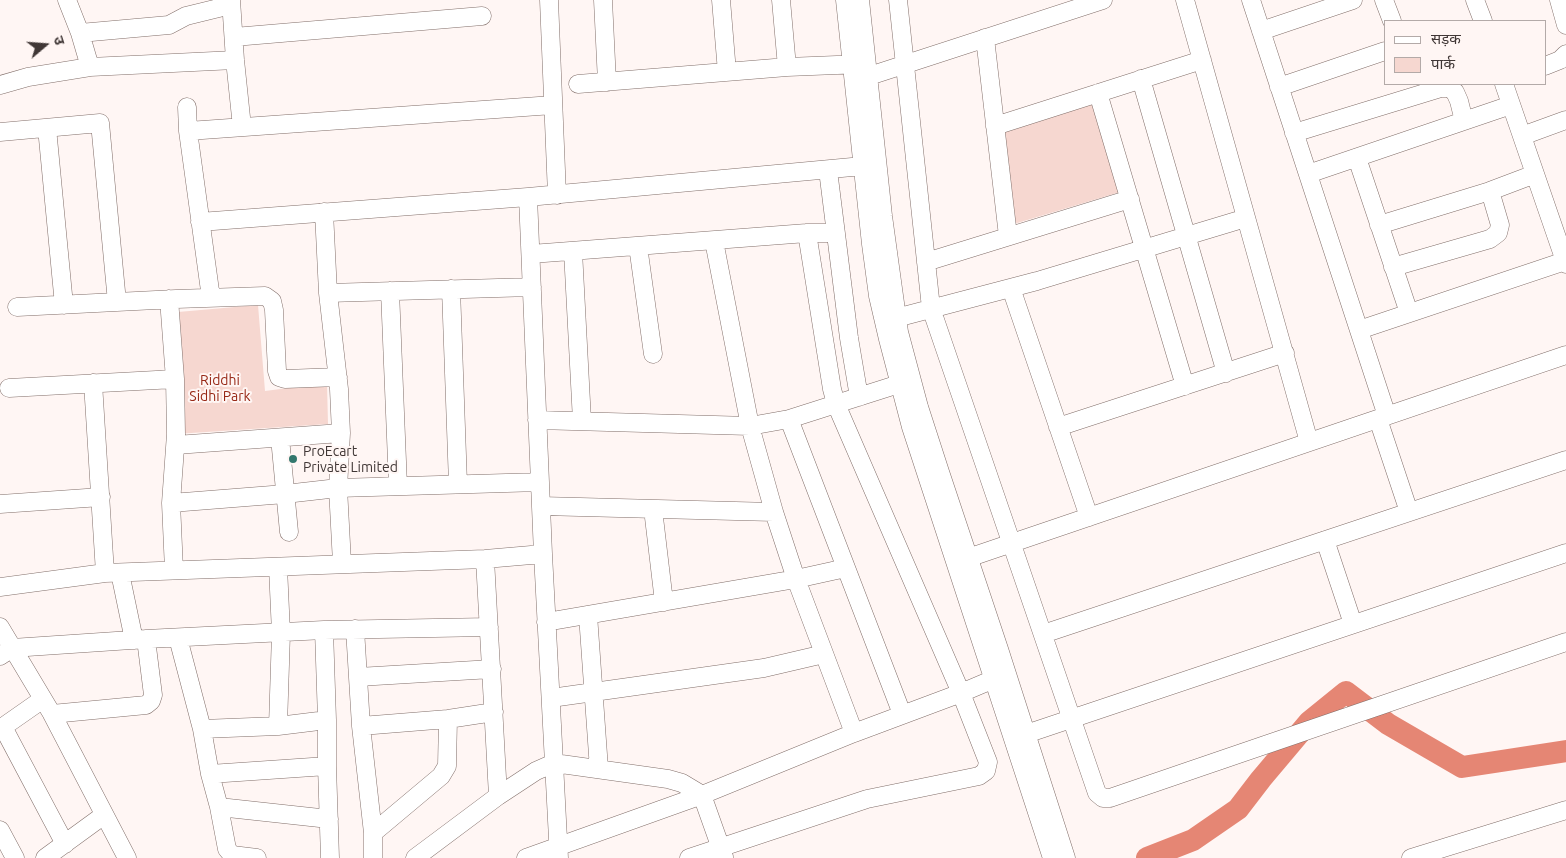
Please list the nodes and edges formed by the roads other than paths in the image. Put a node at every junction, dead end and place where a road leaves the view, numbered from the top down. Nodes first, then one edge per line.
1 (67, 0) edge
2 (549, 0) edge
3 (603, 0) edge
4 (721, 0) edge
5 (781, 0) edge
6 (845, 0) edge
7 (860, 0) edge
8 (898, 0) edge
9 (1103, 0) edge
10 (1185, 0) edge
11 (1251, 0) edge
12 (1353, 0) edge
13 (1384, 0) edge
14 (1475, 0) edge
15 (1559, 0) edge
16 (231, 3) edge
17 (482, 16) dead end
18 (1392, 20) edge
19 (1479, 20) edge
20 (1566, 25) edge
21 (1261, 30) junction
22 (80, 33) junction
23 (234, 37) junction
24 (985, 38) junction
25 (1384, 51) edge
26 (1566, 54) edge
27 (235, 60) junction
28 (1202, 60) junction
29 (905, 65) junction
30 (1546, 66) edge
31 (787, 67) junction
32 (90, 68) junction
33 (860, 71) junction
34 (727, 72) junction
35 (1141, 79) junction
36 (607, 82) junction
37 (578, 84) dead end
38 (0, 85) edge
39 (1504, 85) edge
40 (1280, 87) junction
41 (1098, 93) junction
42 (553, 105) junction
43 (1511, 105) junction
44 (187, 107) dead end
45 (1566, 120) edge
46 (1464, 121) junction
47 (995, 126) junction
48 (242, 127) junction
49 (47, 128) junction
50 (188, 131) junction
51 (0, 132) edge
52 (1294, 133) junction
53 (1522, 136) junction
54 (1357, 158) junction
55 (863, 166) junction
56 (828, 170) junction
57 (1308, 174) junction
58 (1535, 174) junction
59 (1490, 191) junction
60 (557, 195) junction
61 (528, 198) junction
62 (1130, 199) junction
63 (324, 212) junction
64 (1246, 218) junction
65 (200, 222) junction
66 (1379, 225) junction
67 (807, 233) junction
68 (836, 233) junction
69 (1008, 236) junction
70 (1186, 236) junction
71 (714, 241) junction
72 (638, 246) junction
73 (1144, 248) junction
74 (573, 251) junction
75 (531, 254) junction
76 (926, 262) junction
77 (1565, 263) edge
78 (1394, 267) junction
79 (532, 287) junction
80 (1011, 288) junction
81 (451, 289) junction
82 (390, 291) junction
83 (328, 293) junction
84 (211, 298) junction
85 (169, 299) junction
86 (117, 302) junction
87 (64, 305) junction
88 (17, 307) dead end
89 (931, 308) junction
90 (1409, 313) junction
91 (896, 318) junction
92 (1359, 330) junction
93 (850, 338) junction
94 (824, 342) junction
95 (1284, 353) junction
96 (653, 354) dead end
97 (1566, 355) edge
98 (1226, 373) junction
99 (338, 377) junction
100 (175, 379) junction
101 (93, 384) junction
102 (899, 384) junction
103 (1185, 386) junction
104 (10, 388) dead end
105 (859, 397) junction
106 (836, 404) junction
107 (1383, 417) junction
108 (789, 419) junction
109 (537, 420) junction
110 (582, 421) junction
111 (750, 426) junction
112 (1058, 427) junction
113 (340, 433) junction
114 (280, 438) junction
115 (1309, 442) junction
116 (176, 445) junction
117 (1566, 460) edge
118 (540, 482) junction
119 (458, 484) junction
120 (398, 486) junction
121 (338, 488) junction
122 (285, 494) junction
123 (100, 497) junction
124 (171, 503) junction
125 (0, 504) edge
126 (541, 506) junction
127 (653, 509) junction
128 (774, 512) junction
129 (1409, 512) junction
130 (1089, 517) junction
131 (289, 532) dead end
132 (1325, 540) junction
133 (1012, 543) junction
134 (1566, 553) edge
135 (543, 554) junction
136 (485, 559) junction
137 (962, 560) junction
138 (342, 564) junction
139 (278, 567) junction
140 (846, 568) junction
141 (174, 570) junction
142 (112, 573) junction
143 (796, 579) junction
144 (0, 587) edge
145 (664, 602) junction
146 (588, 615) junction
147 (546, 622) junction
148 (1353, 624) junction
149 (0, 627) edge
150 (489, 627) junction
151 (355, 629) junction
152 (324, 630) junction
153 (281, 633) junction
154 (1043, 634) junction
155 (178, 638) junction
156 (140, 640) junction
157 (1566, 642) edge
158 (6, 652) edge
159 (824, 654) junction
160 (492, 669) junction
161 (358, 677) junction
162 (994, 679) junction
163 (594, 692) junction
164 (961, 693) junction
165 (551, 698) junction
166 (47, 706) junction
167 (494, 712) junction
168 (902, 714) junction
169 (1071, 718) junction
170 (448, 719) junction
171 (327, 720) junction
172 (278, 726) junction
173 (361, 726) junction
174 (2, 728) edge
175 (202, 729) junction
176 (854, 733) junction
177 (1026, 734) junction
178 (554, 763) junction
179 (326, 766) junction
180 (599, 769) junction
181 (210, 774) junction
182 (1035, 786) junction
183 (702, 795) junction
184 (498, 796) junction
185 (219, 807) junction
186 (1566, 810) edge
187 (104, 815) junction
188 (329, 819) junction
189 (0, 830) edge
190 (374, 833) junction
191 (65, 844) junction
192 (558, 852) edge
193 (722, 852) edge
194 (1453, 852) edge
195 (16, 858) edge
196 (45, 858) edge
197 (127, 858) edge
198 (257, 858) edge
199 (330, 858) edge
200 (373, 858) edge
201 (415, 858) edge
202 (526, 858) edge
203 (689, 858) edge
204 (1052, 858) edge
205 (1066, 858) edge
206 (1411, 858) edge

1 - 22 street
2 - 42 street
3 - 36 street
4 - 34 street
5 - 31 street
6 - 33 street
7 - 33 street
8 - 29 street
9 - 24 street
10 - 28 street
11 - 21 street
12 - 21 street
13 - 18 street
14 - 19 street
15 - 20 street
16 - 22 street
16 - 23 street
17 - 23 street
21 - 40 street
22 - 32 street
23 - 27 street
24 - 29 street
24 - 47 street
25 - 40 street
26 - 30 street
27 - 32 street
27 - 48 street
28 - 35 street
28 - 64 street
29 - 33 street
29 - 76 street
31 - 33 street
31 - 34 street
32 - 38 street
33 - 55 street
33 - 91 street
34 - 36 street
35 - 41 street
35 - 70 street
36 - 37 street
39 - 43 street
40 - 52 street
41 - 47 street
41 - 62 street
42 - 48 street
42 - 60 street
43 - 46 street
43 - 53 street
44 - 50 street
45 - 53 street
46 - 52 street
46 - 54 street
47 - 69 street
48 - 50 street
49 - 51 street
49 - 86 street
49 - 87 street
50 - 65 street
52 - 57 street
53 - 58 street
54 - 57 street
54 - 66 street
55 - 56 street
55 - 102 street
56 - 60 street
56 - 68 street
57 - 92 street
58 - 59 street
58 - 77 street
59 - 66 street
59 - 78 street
60 - 61 street
61 - 63 street
61 - 75 street
62 - 69 street
62 - 73 street
63 - 65 street
63 - 83 street
64 - 70 street
64 - 95 street
65 - 84 street
66 - 78 street
67 - 68 street
67 - 71 street
67 - 94 street
68 - 93 street
69 - 76 street
70 - 73 street
70 - 98 street
71 - 72 street
71 - 111 street
72 - 74 street
72 - 96 street
73 - 80 street
73 - 103 street
74 - 75 street
74 - 110 street
75 - 79 street
76 - 89 street
77 - 90 street
78 - 90 street
79 - 81 street
79 - 109 street
80 - 89 street
80 - 112 street
81 - 82 street
81 - 119 street
82 - 83 street
82 - 120 street
83 - 99 street
84 - 85 street
84 - 99 street
85 - 86 street
85 - 100 street
86 - 87 street
87 - 88 street
89 - 91 street
89 - 133 street
90 - 92 street
91 - 137 street
92 - 107 street
93 - 94 street
93 - 105 street
94 - 106 street
95 - 98 street
95 - 115 street
97 - 107 street
98 - 103 street
99 - 113 street
100 - 101 street
100 - 116 street
101 - 104 street
101 - 123 street
102 - 105 street
102 - 137 street
103 - 112 street
105 - 106 street
106 - 108 street
106 - 164 street
107 - 115 street
107 - 129 street
108 - 111 street
108 - 140 street
109 - 110 street
109 - 118 street
110 - 111 street
111 - 128 street
112 - 130 street
113 - 114 street
113 - 121 street
114 - 116 street
114 - 122 street
115 - 130 street
116 - 124 street
117 - 129 street
118 - 119 street
118 - 126 street
119 - 120 street
120 - 121 street
121 - 122 street
121 - 138 street
122 - 124 street
122 - 131 street
123 - 125 street
123 - 142 street
124 - 141 street
126 - 127 street
126 - 135 street
127 - 128 street
127 - 145 street
128 - 143 street
129 - 132 street
130 - 133 street
132 - 148 street
132 - 154 street
133 - 137 street
133 - 154 street
134 - 148 street
135 - 136 street
135 - 147 street
136 - 138 street
136 - 150 street
137 - 162 street
137 - 177 street
138 - 139 street
139 - 141 street
139 - 153 street
140 - 143 street
140 - 168 street
141 - 142 street
142 - 144 street
142 - 156 street
143 - 145 street
143 - 159 street
145 - 146 street
146 - 147 street
146 - 163 street
147 - 165 street
148 - 169 street
149 - 158 street
150 - 151 street
150 - 160 street
151 - 152 street
151 - 161 street
152 - 153 street
152 - 171 street
153 - 155 street
153 - 172 street
154 - 169 street
155 - 156 street
155 - 175 street
156 - 158 street
156 - 166 street
157 - 169 street
158 - 166 street
159 - 163 street
159 - 176 street
160 - 161 street
160 - 167 street
161 - 173 street
162 - 164 street
162 - 182 street
163 - 165 street
163 - 180 street
164 - 168 street
164 - 193 street
165 - 178 street
166 - 174 street
166 - 187 street
167 - 170 street
167 - 184 street
168 - 176 street
169 - 177 street
170 - 173 street
170 - 190 street
171 - 172 street
171 - 179 street
172 - 175 street
173 - 190 street
174 - 191 street
175 - 181 street
176 - 183 street
177 - 182 street
178 - 180 street
178 - 184 street
178 - 192 street
179 - 181 street
179 - 188 street
180 - 183 street
181 - 185 street
182 - 204 street
182 - 205 street
183 - 192 street
183 - 193 street
184 - 201 street
185 - 188 street
185 - 198 street
186 - 194 street
187 - 191 street
187 - 197 street
188 - 199 street
189 - 195 street
190 - 200 street
191 - 196 street
192 - 202 street
193 - 203 street
194 - 206 street

